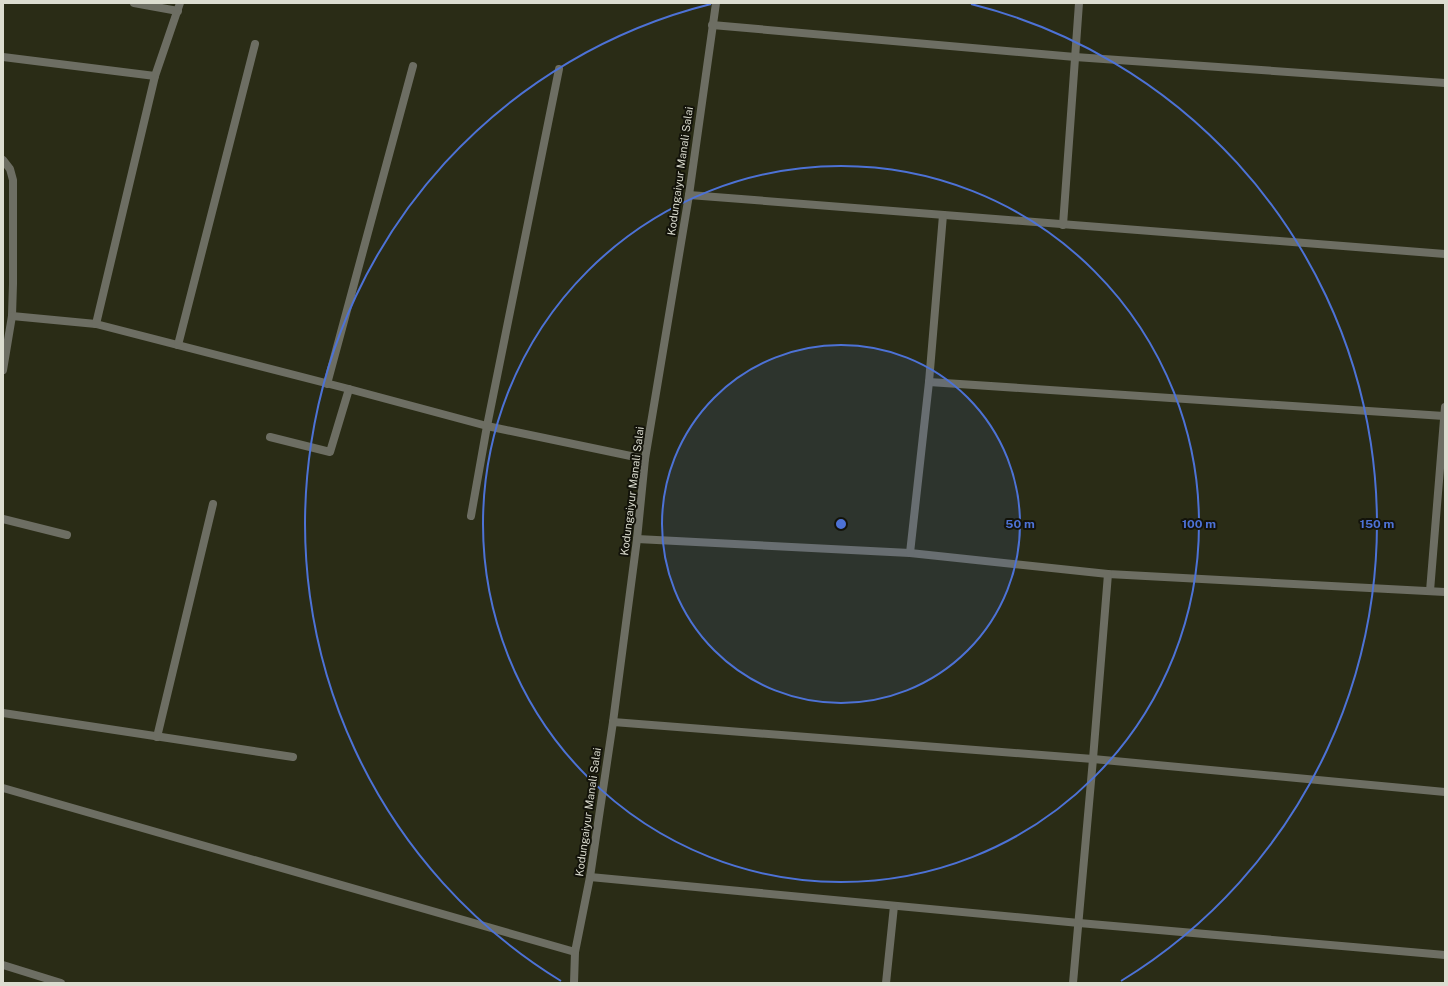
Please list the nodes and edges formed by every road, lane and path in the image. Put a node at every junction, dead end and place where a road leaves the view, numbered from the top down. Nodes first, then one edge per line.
1 (134, 3) edge
2 (716, 3) edge
3 (1079, 3) edge
4 (179, 7) edge
5 (712, 25) junction
6 (255, 44) dead end
7 (3, 57) edge
8 (1075, 57) junction
9 (413, 66) dead end
10 (559, 69) dead end
11 (155, 76) junction
12 (1445, 83) edge
13 (4, 161) edge
14 (689, 196) junction
15 (943, 215) junction
16 (1063, 225) junction
17 (1445, 254) edge
18 (12, 316) junction
19 (96, 324) junction
20 (178, 345) junction
21 (3, 370) edge
22 (929, 382) junction
23 (327, 384) junction
24 (349, 389) junction
25 (1445, 412) edge
26 (487, 426) junction
27 (270, 437) dead end
28 (645, 459) junction
29 (213, 504) dead end
30 (471, 516) dead end
31 (3, 519) edge
32 (67, 535) dead end
33 (638, 539) junction
34 (910, 553) junction
35 (1108, 574) junction
36 (1430, 591) junction
37 (1445, 592) edge
38 (3, 713) edge
39 (613, 722) junction
40 (157, 737) junction
41 (293, 757) dead end
42 (1093, 759) junction
43 (3, 788) edge
44 (1445, 792) edge
45 (590, 877) junction
46 (894, 906) junction
47 (1079, 923) junction
48 (576, 952) junction
49 (1445, 955) edge
50 (3, 965) edge
51 (61, 983) edge
52 (574, 983) edge
53 (886, 983) edge
54 (1073, 983) edge

1 - 4 street
2 - 5 street, Kodungaiyur Manali Salai
3 - 8 street
4 - 11 street
5 - 8 street
5 - 14 street, Kodungaiyur Manali Salai
6 - 20 street
7 - 11 street
8 - 12 street
8 - 16 street
9 - 23 street
10 - 26 street
11 - 19 street
13 - 18 street
14 - 15 street
14 - 28 street, Kodungaiyur Manali Salai
15 - 16 street
15 - 22 street
16 - 17 street
18 - 19 street
18 - 21 street
19 - 20 street
20 - 23 street
22 - 25 street
22 - 34 street
23 - 24 street
24 - 26 street
24 - 27 street
25 - 36 street
26 - 28 street
26 - 30 street
28 - 33 street, Kodungaiyur Manali Salai
29 - 40 street
31 - 32 street
33 - 34 street
33 - 39 street, Kodungaiyur Manali Salai
34 - 35 street
35 - 36 street
35 - 42 street
36 - 37 street
38 - 40 street
39 - 42 street
39 - 45 street, Kodungaiyur Manali Salai
40 - 41 street
42 - 44 street
42 - 47 street
43 - 48 street
45 - 46 street
45 - 48 street, Kodungaiyur Manali Salai
46 - 47 street
46 - 53 street
47 - 49 street
47 - 54 street
48 - 52 street, Kodungaiyur Manali Salai
50 - 51 street

